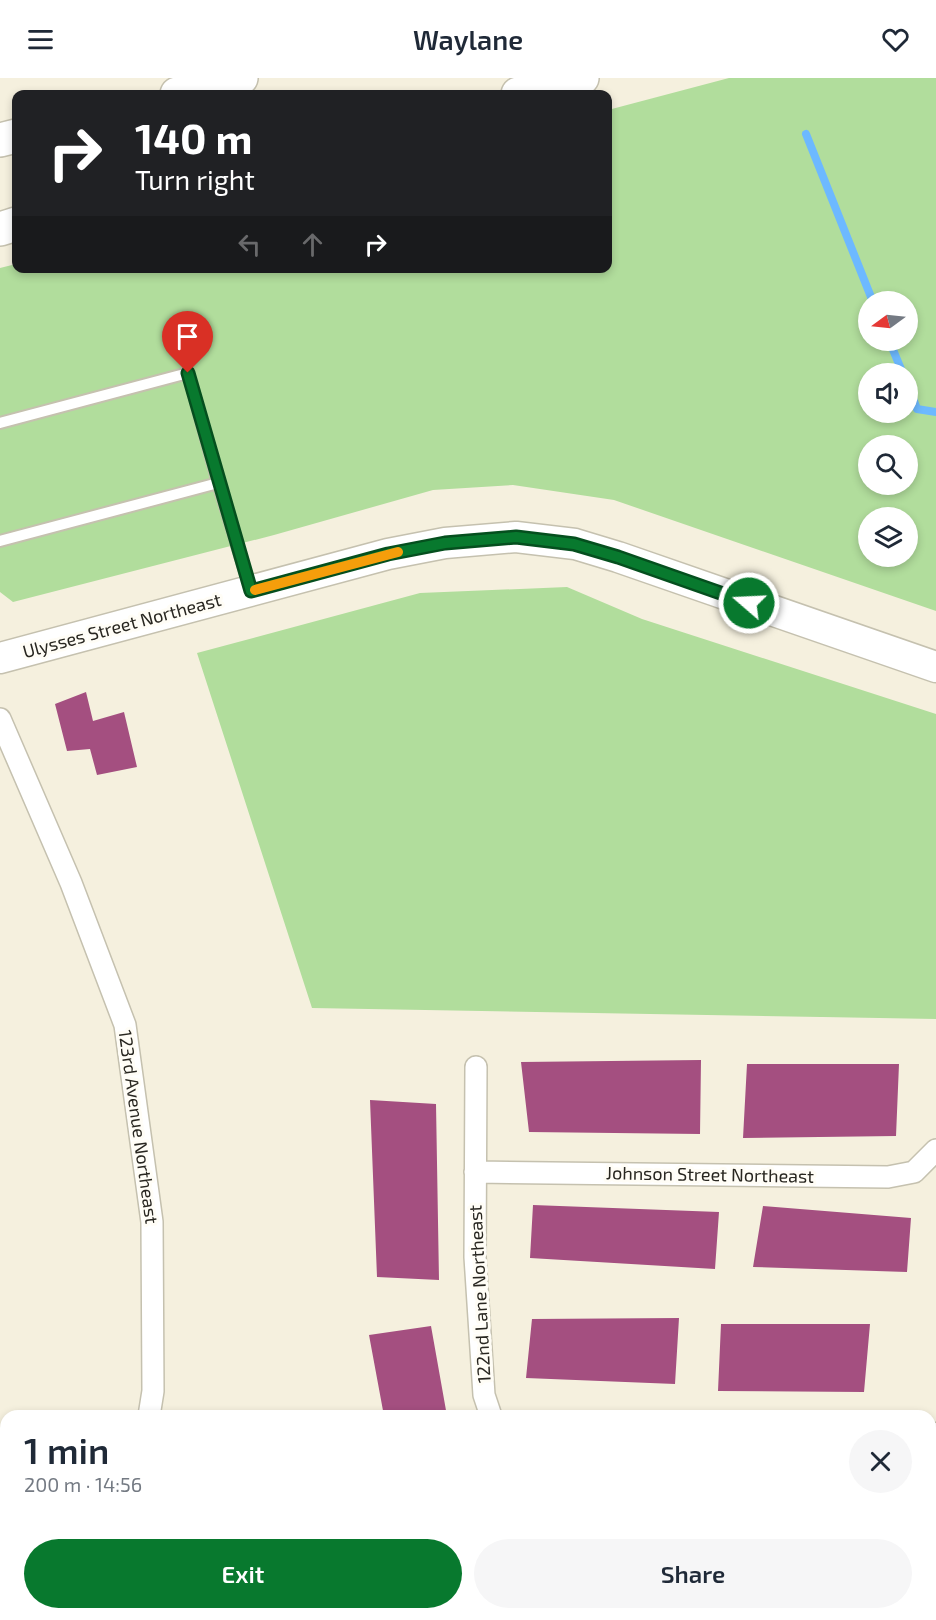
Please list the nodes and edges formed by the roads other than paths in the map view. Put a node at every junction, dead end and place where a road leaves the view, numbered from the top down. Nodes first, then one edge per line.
1 (241, 78) edge
2 (582, 78) edge
3 (193, 90) edge
4 (535, 90) edge
5 (0, 423) edge
6 (218, 483) junction
7 (0, 541) edge
8 (251, 591) junction
9 (0, 658) edge
10 (936, 667) edge
11 (0, 719) edge
12 (477, 1066) dead end
13 (936, 1150) edge
14 (476, 1172) junction
15 (150, 1410) edge
16 (489, 1410) edge

1 - 3 highway
2 - 4 highway
5 - 6 lane
6 - 7 lane
6 - 8 lane
8 - 9 street, Ulysses Street Northeast
8 - 10 street, Ulysses Street Northeast
11 - 15 street, 123rd Avenue Northeast
12 - 14 street, 122nd Lane Northeast
13 - 14 street, Johnson Street Northeast
14 - 16 street, 122nd Lane Northeast

